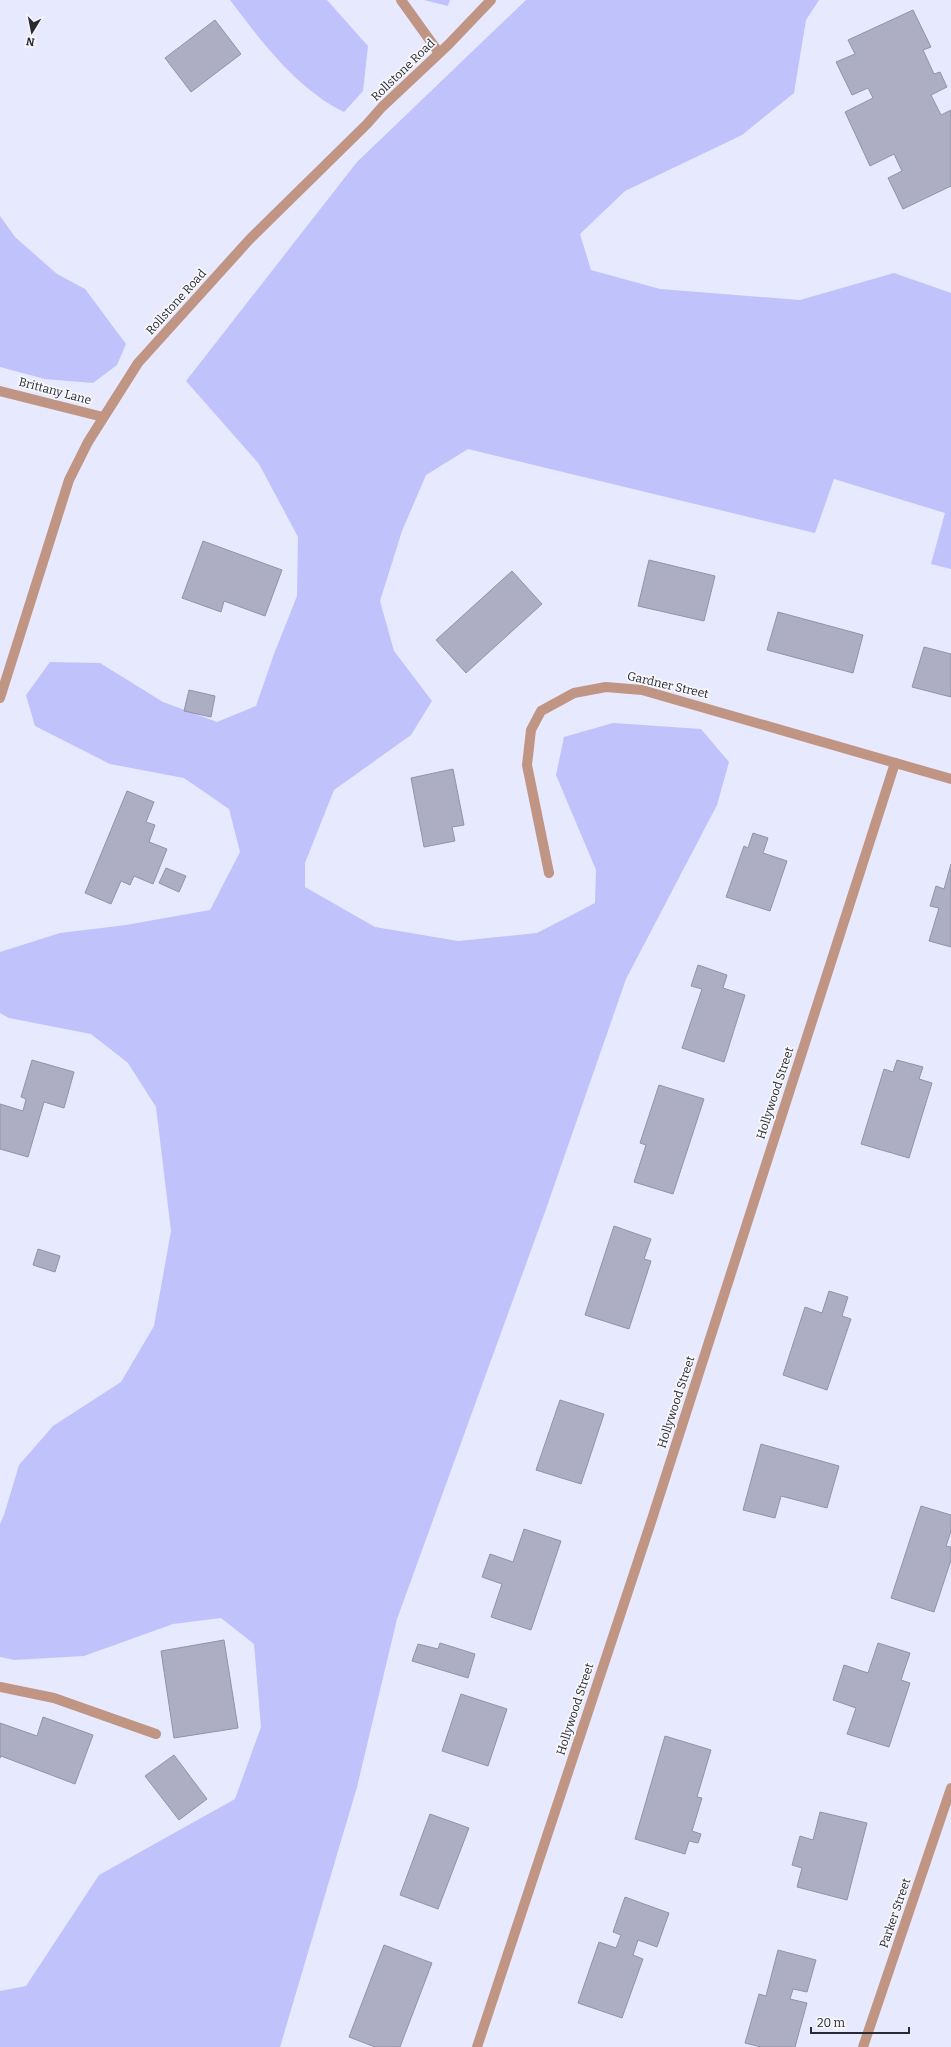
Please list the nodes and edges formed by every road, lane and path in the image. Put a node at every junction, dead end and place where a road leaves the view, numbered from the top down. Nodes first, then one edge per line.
1 (401, 0) edge
2 (491, 0) edge
3 (439, 53) junction
4 (0, 391) edge
5 (103, 417) junction
6 (0, 698) edge
7 (895, 762) junction
8 (951, 779) edge
9 (549, 873) dead end
10 (0, 1687) edge
11 (156, 1734) dead end
12 (951, 1788) edge
13 (477, 2047) edge
14 (863, 2047) edge

1 - 3 street
2 - 3 street, Rollstone Road
3 - 5 street, Rollstone Road
4 - 5 street, Brittany Lane
5 - 6 street, Rollstone Road
7 - 8 street, Gardner Street
7 - 9 street, Gardner Street
7 - 13 street, Hollywood Street
10 - 11 street
12 - 14 street, Parker Street

